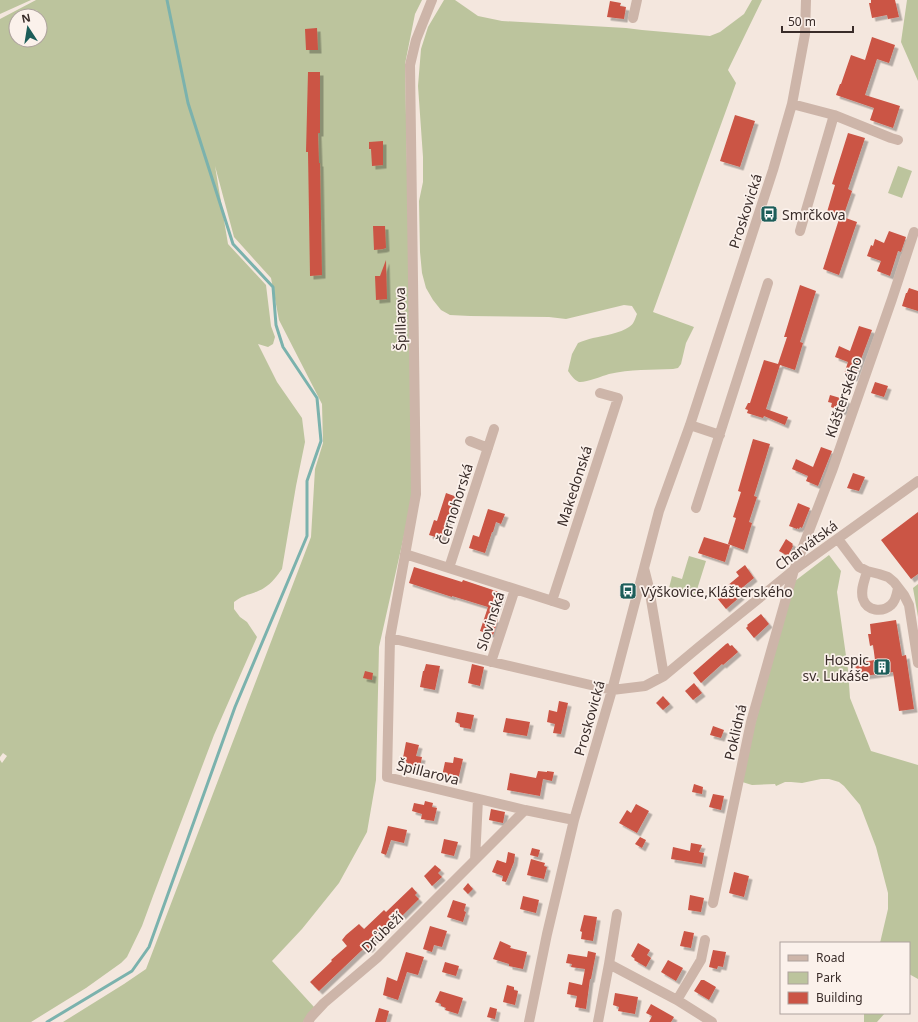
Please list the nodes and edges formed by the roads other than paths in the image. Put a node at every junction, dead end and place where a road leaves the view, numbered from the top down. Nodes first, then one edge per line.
1 (432, 0) edge
2 (637, 0) edge
3 (806, 0) edge
4 (633, 18) dead end
5 (792, 104) junction
6 (834, 115) junction
7 (898, 140) dead end
8 (800, 231) dead end
9 (914, 232) dead end
10 (768, 283) dead end
11 (600, 393) dead end
12 (690, 425) junction
13 (494, 429) dead end
14 (720, 435) junction
15 (470, 441) dead end
16 (488, 448) junction
17 (918, 482) edge
18 (696, 508) dead end
19 (838, 539) junction
20 (405, 554) junction
21 (644, 567) junction
22 (449, 568) junction
23 (794, 570) junction
24 (867, 571) junction
25 (898, 588) junction
26 (515, 589) junction
27 (552, 601) junction
28 (565, 605) dead end
29 (390, 638) junction
30 (491, 662) junction
31 (918, 663) edge
32 (664, 676) junction
33 (612, 690) junction
34 (478, 799) junction
35 (525, 810) junction
36 (574, 820) junction
37 (474, 860) junction
38 (713, 903) dead end
39 (617, 914) dead end
40 (705, 940) dead end
41 (609, 964) junction
42 (676, 1000) junction
43 (311, 1020) edge
44 (529, 1022) edge
45 (598, 1022) edge
46 (712, 1022) edge

1 - 20 street, Špillarova
2 - 4 street
3 - 5 street, Proskovická
5 - 6 street
5 - 12 street, Proskovická
6 - 7 street
6 - 8 street
9 - 23 street, Klášterského
10 - 14 street
11 - 27 street, Makedonská
12 - 14 street
12 - 21 street, Proskovická
13 - 16 street, Černohorská
14 - 18 street
15 - 16 street
16 - 22 street, Černohorská
17 - 19 street, Charvátská
19 - 23 street, Charvátská
19 - 24 street
20 - 22 street, Slovinská
20 - 29 street, Špillarova
21 - 32 street
21 - 33 street, Proskovická
22 - 26 street, Slovinská
23 - 32 street, Charvátská
23 - 38 street, Poklidná
24 - 25 street
24 - 25 street
25 - 31 street
26 - 27 street, Slovinská
26 - 30 street, Slovinská
27 - 28 street, Slovinská
29 - 30 street
29 - 34 street, Špillarova
30 - 33 street
32 - 33 street, Charvátská
33 - 36 street, Proskovická
34 - 35 street, Špillarova
34 - 37 street
35 - 36 street, Špillarova
35 - 37 street, Drůbeží
36 - 44 street, Proskovická
37 - 43 street, Drůbeží
39 - 41 street
40 - 42 street
41 - 42 street
41 - 45 street
42 - 46 street

